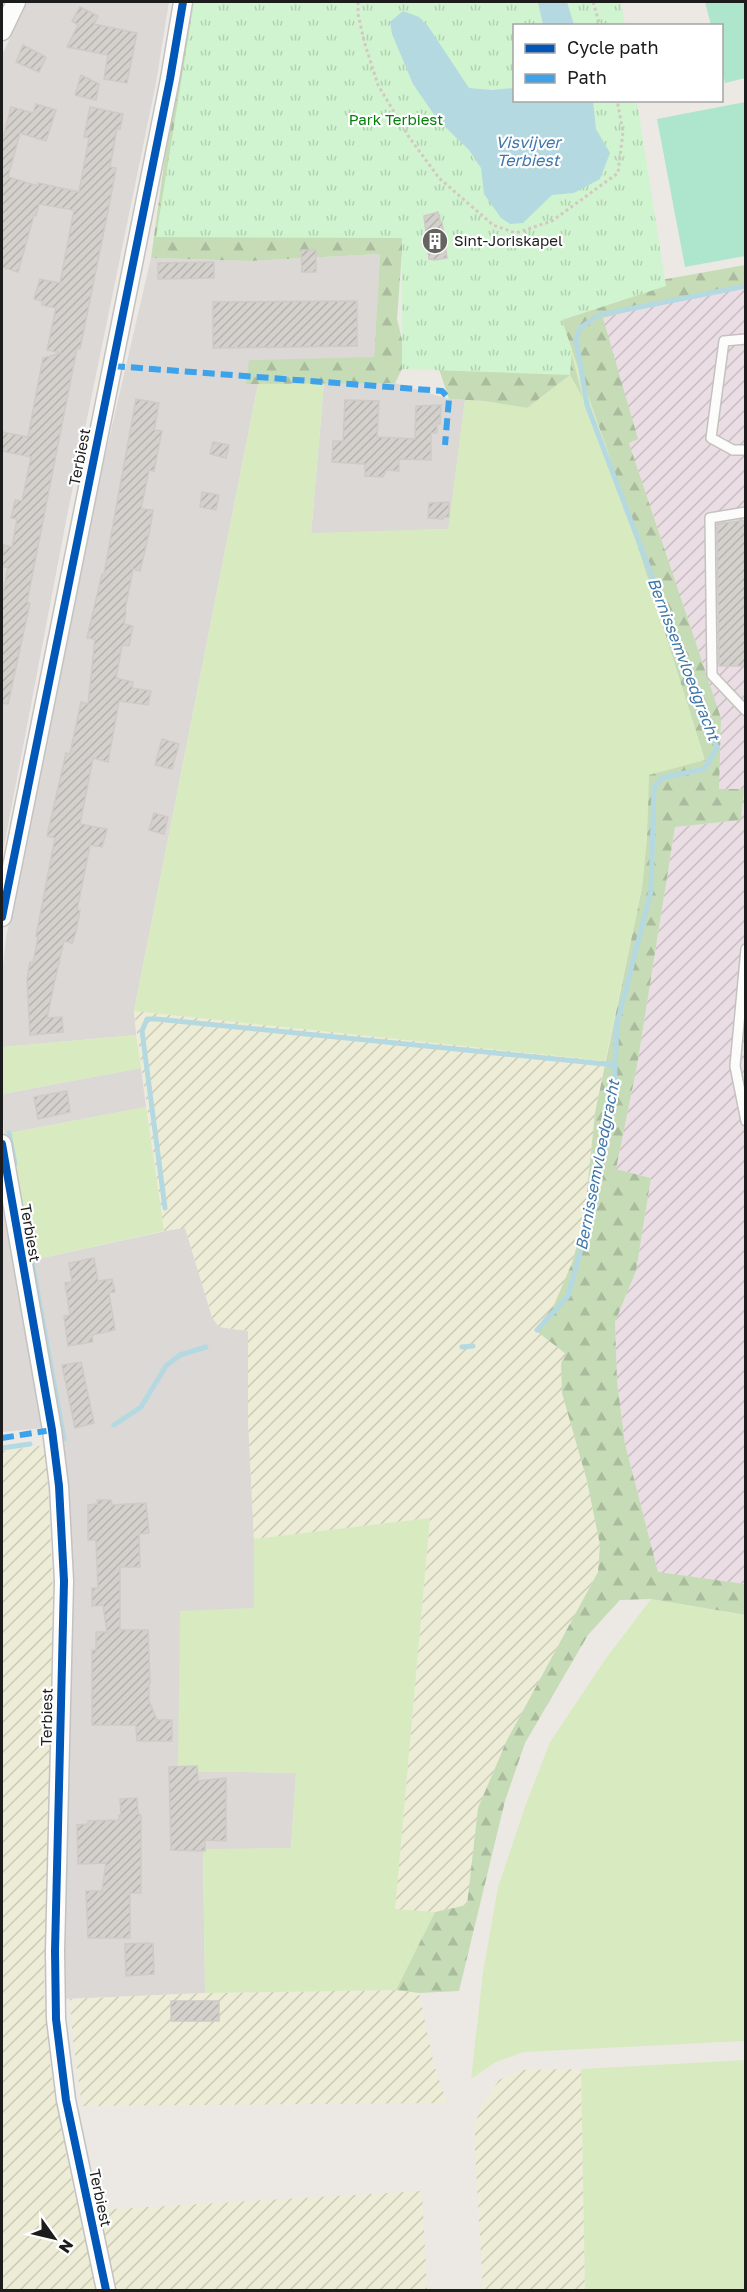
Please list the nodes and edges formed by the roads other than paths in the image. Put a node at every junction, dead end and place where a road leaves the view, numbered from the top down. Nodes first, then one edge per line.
1 (16, 2) edge
2 (183, 2) edge
3 (2, 31) edge
4 (746, 339) edge
5 (746, 450) edge
6 (746, 512) edge
7 (746, 711) edge
8 (2, 917) edge
9 (746, 949) edge
10 (746, 1120) edge
11 (2, 1144) edge
12 (106, 2290) edge

1 - 3 street
2 - 8 street, Terbiest
4 - 5 lane
6 - 7 lane
9 - 10 lane
11 - 12 street, Terbiest

